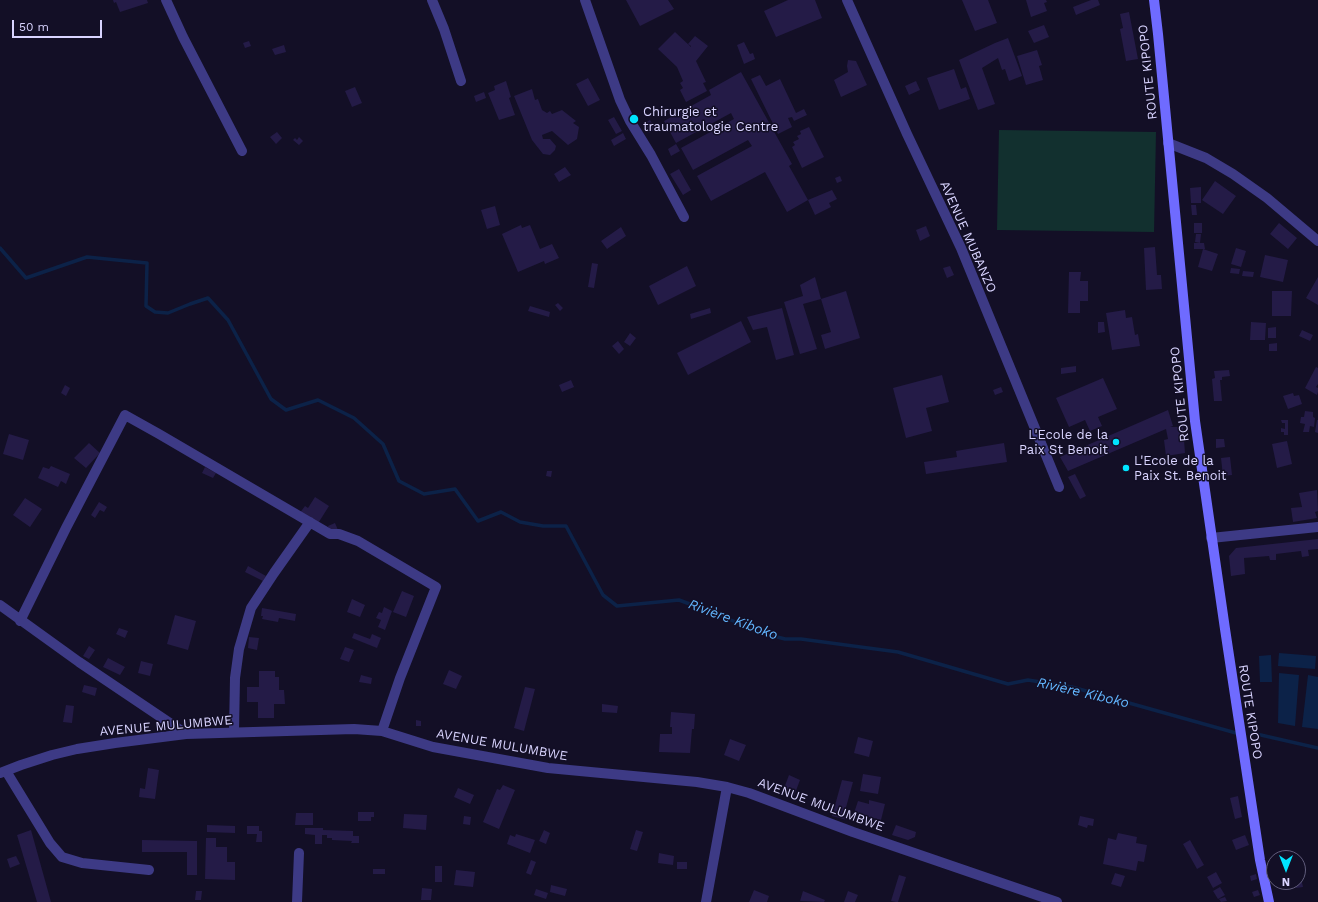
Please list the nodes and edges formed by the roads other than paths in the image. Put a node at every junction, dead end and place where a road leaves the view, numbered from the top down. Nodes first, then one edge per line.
1 (166, 0) edge
2 (432, 0) edge
3 (585, 0) edge
4 (847, 0) edge
5 (1154, 0) edge
6 (461, 81) dead end
7 (1168, 143) junction
8 (242, 151) dead end
9 (684, 217) dead end
10 (1318, 241) edge
11 (1059, 487) dead end
12 (310, 522) junction
13 (1318, 527) edge
14 (1211, 538) junction
15 (0, 605) edge
16 (20, 621) junction
17 (382, 731) junction
18 (234, 732) junction
19 (186, 734) junction
20 (3, 772) edge
21 (727, 787) junction
22 (299, 853) dead end
23 (149, 870) dead end
24 (297, 902) edge
25 (706, 902) edge
26 (1058, 902) edge
27 (1269, 902) edge

1 - 8 street
2 - 6 street
3 - 9 street
4 - 11 street, AVENUE MUBANZO
5 - 7 main road, ROUTE KIPOPO
7 - 10 street
7 - 14 main road, ROUTE KIPOPO
12 - 16 street
12 - 17 street
12 - 18 street
13 - 14 street
14 - 27 main road, ROUTE KIPOPO
15 - 16 street
16 - 19 street
17 - 18 street, AVENUE MULUMBWE
17 - 21 street, AVENUE MULUMBWE
18 - 19 street, AVENUE MULUMBWE
19 - 20 street, AVENUE MULUMBWE
20 - 23 street
21 - 25 street
21 - 26 street, AVENUE MULUMBWE
22 - 24 street

